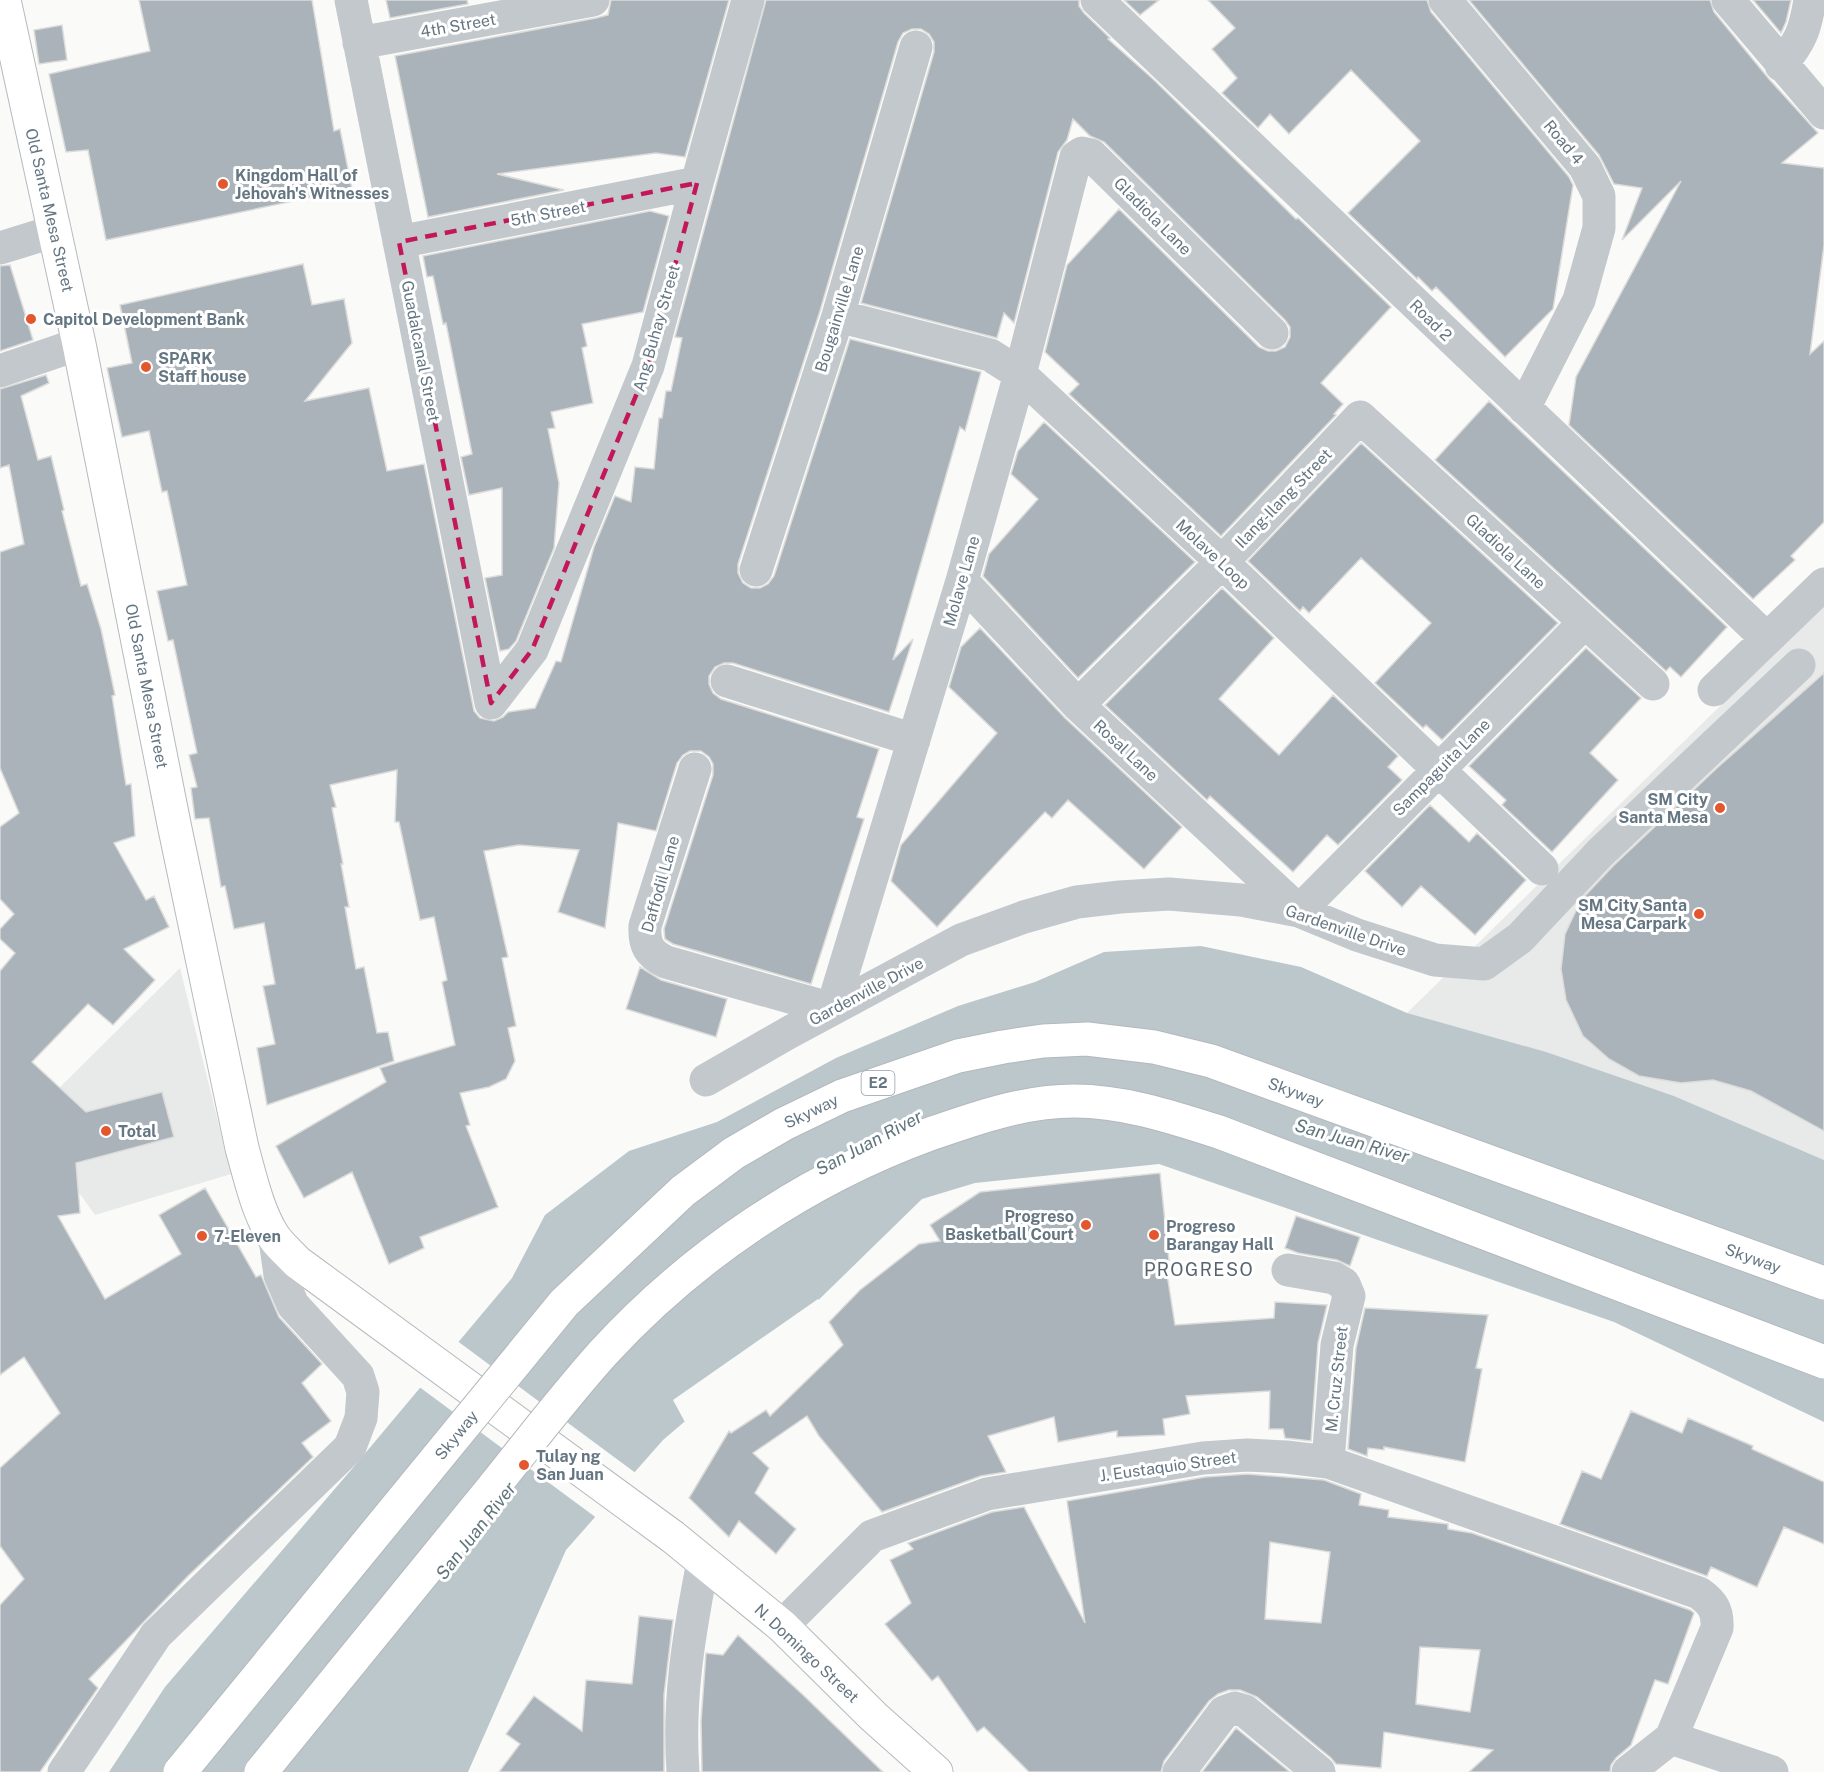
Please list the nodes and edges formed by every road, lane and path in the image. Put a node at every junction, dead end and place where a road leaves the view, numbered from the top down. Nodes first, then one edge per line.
1 (4, 0) edge
2 (351, 0) edge
3 (593, 0) edge
4 (748, 0) edge
5 (1097, 0) edge
6 (1445, 0) edge
7 (1728, 0) edge
8 (1810, 0) edge
9 (359, 43) junction
10 (916, 47) dead end
11 (1781, 65) junction
12 (1824, 113) edge
13 (1082, 153) joint
14 (696, 183) junction
15 (55, 231) junction
16 (399, 242) junction
17 (0, 248) edge
18 (838, 316) junction
19 (1272, 333) dead end
20 (79, 344) junction
21 (0, 371) edge
22 (1020, 374) junction
23 (1524, 408) junction
24 (1360, 417) joint
25 (1222, 562) junction
26 (756, 570) dead end
27 (962, 581) junction
28 (1824, 584) edge
29 (1584, 623) junction
30 (1767, 639) junction
31 (1799, 665) dead end
32 (727, 681) dead end
33 (1653, 684) dead end
34 (1714, 690) dead end
35 (490, 703) joint
36 (1078, 705) junction
37 (914, 740) junction
38 (695, 769) dead end
39 (1440, 769) junction
40 (1542, 869) dead end
41 (1299, 911) junction
42 (832, 1009) junction
43 (706, 1080) dead end
44 (275, 1239) junction
45 (1288, 1270) dead end
46 (1824, 1283) edge
47 (1824, 1362) edge
48 (1328, 1462) junction
49 (674, 1538) joint
50 (708, 1565) junction
51 (782, 1626) junction
52 (1671, 1737) junction
53 (64, 1772) edge
54 (180, 1772) edge
55 (261, 1772) edge
56 (683, 1772) edge
57 (936, 1772) edge
58 (1179, 1772) edge
59 (1319, 1772) edge
60 (1628, 1772) edge
61 (1772, 1772) edge

1 - 15 main road, Old Santa Mesa Street
2 - 9 street, Guadalcanal Street
3 - 9 street, 4th Street
4 - 14 street, Ang Buhay Street
5 - 23 street, Road 2
6 - 23 street, Road 4
7 - 11 street
8 - 11 street
9 - 16 street, Guadalcanal Street
10 - 18 street, Bougainville Lane
11 - 12 street
13 - 19 street, Gladiola Lane
13 - 22 street, Molave Lane
14 - 16 street, 5th Street
14 - 35 street, Ang Buhay Street
15 - 17 street
15 - 20 main road, Old Santa Mesa Street
16 - 35 street, Guadalcanal Street
18 - 22 street, Molave Loop
18 - 26 street, Bougainville Lane
20 - 21 street
20 - 44 main road, Old Santa Mesa Street
22 - 25 street, Molave Loop
22 - 27 street, Molave Lane
23 - 30 street, Road 2
24 - 25 street, Ilang-Ilang Street
24 - 29 street, Gladiola Lane
25 - 36 street, Ilang-Ilang Street
25 - 39 street, Molave Loop
27 - 36 street, Rosal Lane
27 - 37 street, Molave Lane
28 - 30 street
29 - 33 street, Gladiola Lane
29 - 39 street, Sampaguita Lane
30 - 34 street
31 - 41 street, Gardenville Drive
32 - 37 street
36 - 41 street, Rosal Lane
37 - 42 street, Molave Lane
38 - 42 street, Daffodil Lane
39 - 40 street, Molave Loop
39 - 41 street, Sampaguita Lane
41 - 42 street, Gardenville Drive
42 - 43 street, Gardenville Drive
44 - 49 main road, Old Santa Mesa Street, bridge
44 - 53 street
45 - 48 street, M. Cruz Street
46 - 54 main road, Skyway / E2, bridge
47 - 55 main road, bridge
48 - 51 street, J. Eustaquio Street
48 - 52 street, J. Eustaquio Street
49 - 50 main road, N. Domingo Street
50 - 51 main road, N. Domingo Street
50 - 56 street
51 - 57 main road, N. Domingo Street
52 - 60 street
52 - 61 street
58 - 59 street

